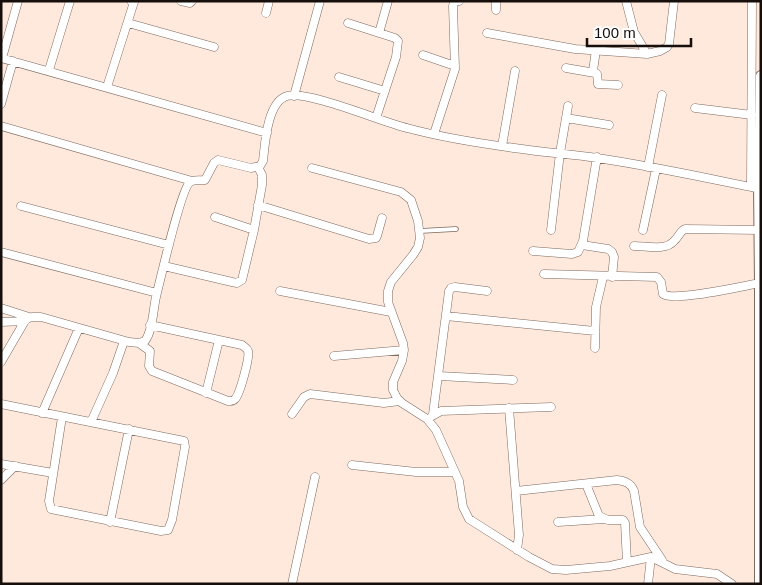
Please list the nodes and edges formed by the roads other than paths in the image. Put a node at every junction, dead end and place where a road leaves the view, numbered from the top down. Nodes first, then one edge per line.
1 (18, 1) edge
2 (70, 1) edge
3 (181, 1) edge
4 (192, 1) edge
5 (268, 1) edge
6 (320, 1) edge
7 (388, 1) edge
8 (459, 1) edge
9 (496, 1) edge
10 (626, 1) edge
11 (674, 1) edge
12 (752, 1) edge
13 (133, 2) edge
14 (496, 10) dead end
15 (266, 13) dead end
16 (128, 23) junction
17 (348, 23) dead end
18 (379, 33) junction
19 (487, 33) dead end
20 (214, 47) dead end
21 (596, 50) junction
22 (647, 54) junction
23 (423, 55) dead end
24 (2, 58) edge
25 (13, 62) junction
26 (455, 66) junction
27 (566, 68) dead end
28 (49, 70) junction
29 (515, 71) dead end
30 (595, 73) junction
31 (761, 76) edge
32 (339, 77) dead end
33 (618, 85) dead end
34 (108, 87) junction
35 (385, 92) junction
36 (662, 95) dead end
37 (294, 96) junction
38 (1, 104) edge
39 (568, 106) dead end
40 (695, 108) dead end
41 (752, 115) junction
42 (376, 118) junction
43 (566, 118) junction
44 (609, 125) dead end
45 (1, 126) edge
46 (267, 133) junction
47 (434, 134) junction
48 (502, 146) junction
49 (560, 154) junction
50 (597, 158) junction
51 (258, 167) junction
52 (312, 168) dead end
53 (652, 168) junction
54 (192, 181) junction
55 (757, 188) edge
56 (258, 205) junction
57 (21, 206) dead end
58 (215, 217) dead end
59 (382, 218) dead end
60 (254, 230) junction
61 (456, 230) dead end
62 (551, 230) dead end
63 (642, 230) dead end
64 (760, 230) junction
65 (420, 231) junction
66 (169, 245) junction
67 (582, 245) junction
68 (634, 246) dead end
69 (533, 251) dead end
70 (1, 252) edge
71 (164, 266) junction
72 (544, 274) dead end
73 (603, 277) junction
74 (612, 277) junction
75 (760, 283) edge
76 (280, 291) dead end
77 (487, 291) dead end
78 (157, 293) junction
79 (1, 308) edge
80 (391, 312) junction
81 (446, 316) junction
82 (27, 319) junction
83 (1, 322) edge
84 (150, 325) junction
85 (79, 328) junction
86 (595, 331) junction
87 (219, 340) junction
88 (124, 341) junction
89 (140, 343) junction
90 (595, 348) dead end
91 (404, 350) junction
92 (334, 356) dead end
93 (1, 362) edge
94 (438, 376) junction
95 (513, 380) dead end
96 (206, 393) junction
97 (399, 401) junction
98 (1, 404) edge
99 (551, 407) dead end
100 (509, 408) junction
101 (42, 413) junction
102 (292, 414) dead end
103 (62, 417) junction
104 (431, 418) junction
105 (91, 422) junction
106 (129, 429) junction
107 (1, 464) edge
108 (352, 465) dead end
109 (15, 466) junction
110 (454, 472) junction
111 (54, 473) junction
112 (315, 477) dead end
113 (1, 480) edge
114 (586, 484) junction
115 (516, 491) junction
116 (604, 519) junction
117 (110, 522) junction
118 (558, 522) dead end
119 (517, 550) junction
120 (651, 557) junction
121 (627, 562) junction
122 (665, 564) junction
123 (292, 584) edge
124 (648, 584) edge
125 (732, 584) edge
126 (760, 584) edge

1 - 24 street
2 - 28 street
3 - 4 street
5 - 15 street
6 - 37 street
7 - 18 street
8 - 26 street
9 - 14 street
10 - 22 street
11 - 22 street
12 - 41 street
13 - 16 street
16 - 20 street
16 - 34 street
17 - 18 street
18 - 35 street
19 - 21 street
21 - 22 street
21 - 30 street
23 - 26 street
24 - 25 street
25 - 28 street
25 - 38 street
26 - 47 street
27 - 30 street
28 - 34 street
29 - 48 street
30 - 33 street
31 - 55 street
32 - 35 street
34 - 46 street
35 - 42 street
36 - 53 street
37 - 42 street
37 - 46 street
39 - 43 street
40 - 41 street
41 - 55 street
42 - 47 street
43 - 44 street
43 - 49 street
45 - 54 street
46 - 51 street
47 - 48 street
48 - 49 street
49 - 50 street
49 - 62 street
50 - 53 street
50 - 67 street
51 - 54 street
51 - 56 street
52 - 65 street
53 - 55 street
53 - 63 street
54 - 66 street
55 - 64 street
56 - 59 street
56 - 60 street
57 - 66 street
58 - 60 street
60 - 71 street
61 - 65 lane
64 - 68 street
64 - 75 street
65 - 80 street
66 - 71 street
67 - 69 street
67 - 74 street
70 - 78 street
71 - 78 street
72 - 73 street
73 - 74 street
73 - 86 street
74 - 75 street
75 - 126 street
76 - 80 street
77 - 81 street
78 - 84 street
79 - 82 street
80 - 91 street
81 - 86 street
81 - 94 street
82 - 83 street
82 - 85 street
82 - 93 street
84 - 87 street
84 - 89 street
85 - 88 street
85 - 101 street
86 - 90 street
87 - 96 street
87 - 96 street
88 - 89 street
88 - 105 street
89 - 96 street
91 - 92 street
91 - 97 street
94 - 95 street
94 - 104 street
97 - 102 street
97 - 104 street
98 - 101 street
99 - 100 street
100 - 104 street
100 - 115 street
101 - 103 street
103 - 105 street
103 - 111 street
104 - 110 street
105 - 106 street
106 - 117 street
106 - 117 street
107 - 109 street
108 - 110 street
109 - 111 street
109 - 113 street
110 - 119 street
111 - 117 street
112 - 123 street
114 - 115 street
114 - 116 street
114 - 122 street
115 - 119 street
116 - 118 street
116 - 121 street
119 - 121 street
120 - 121 street
120 - 122 street
120 - 124 street
122 - 125 street

